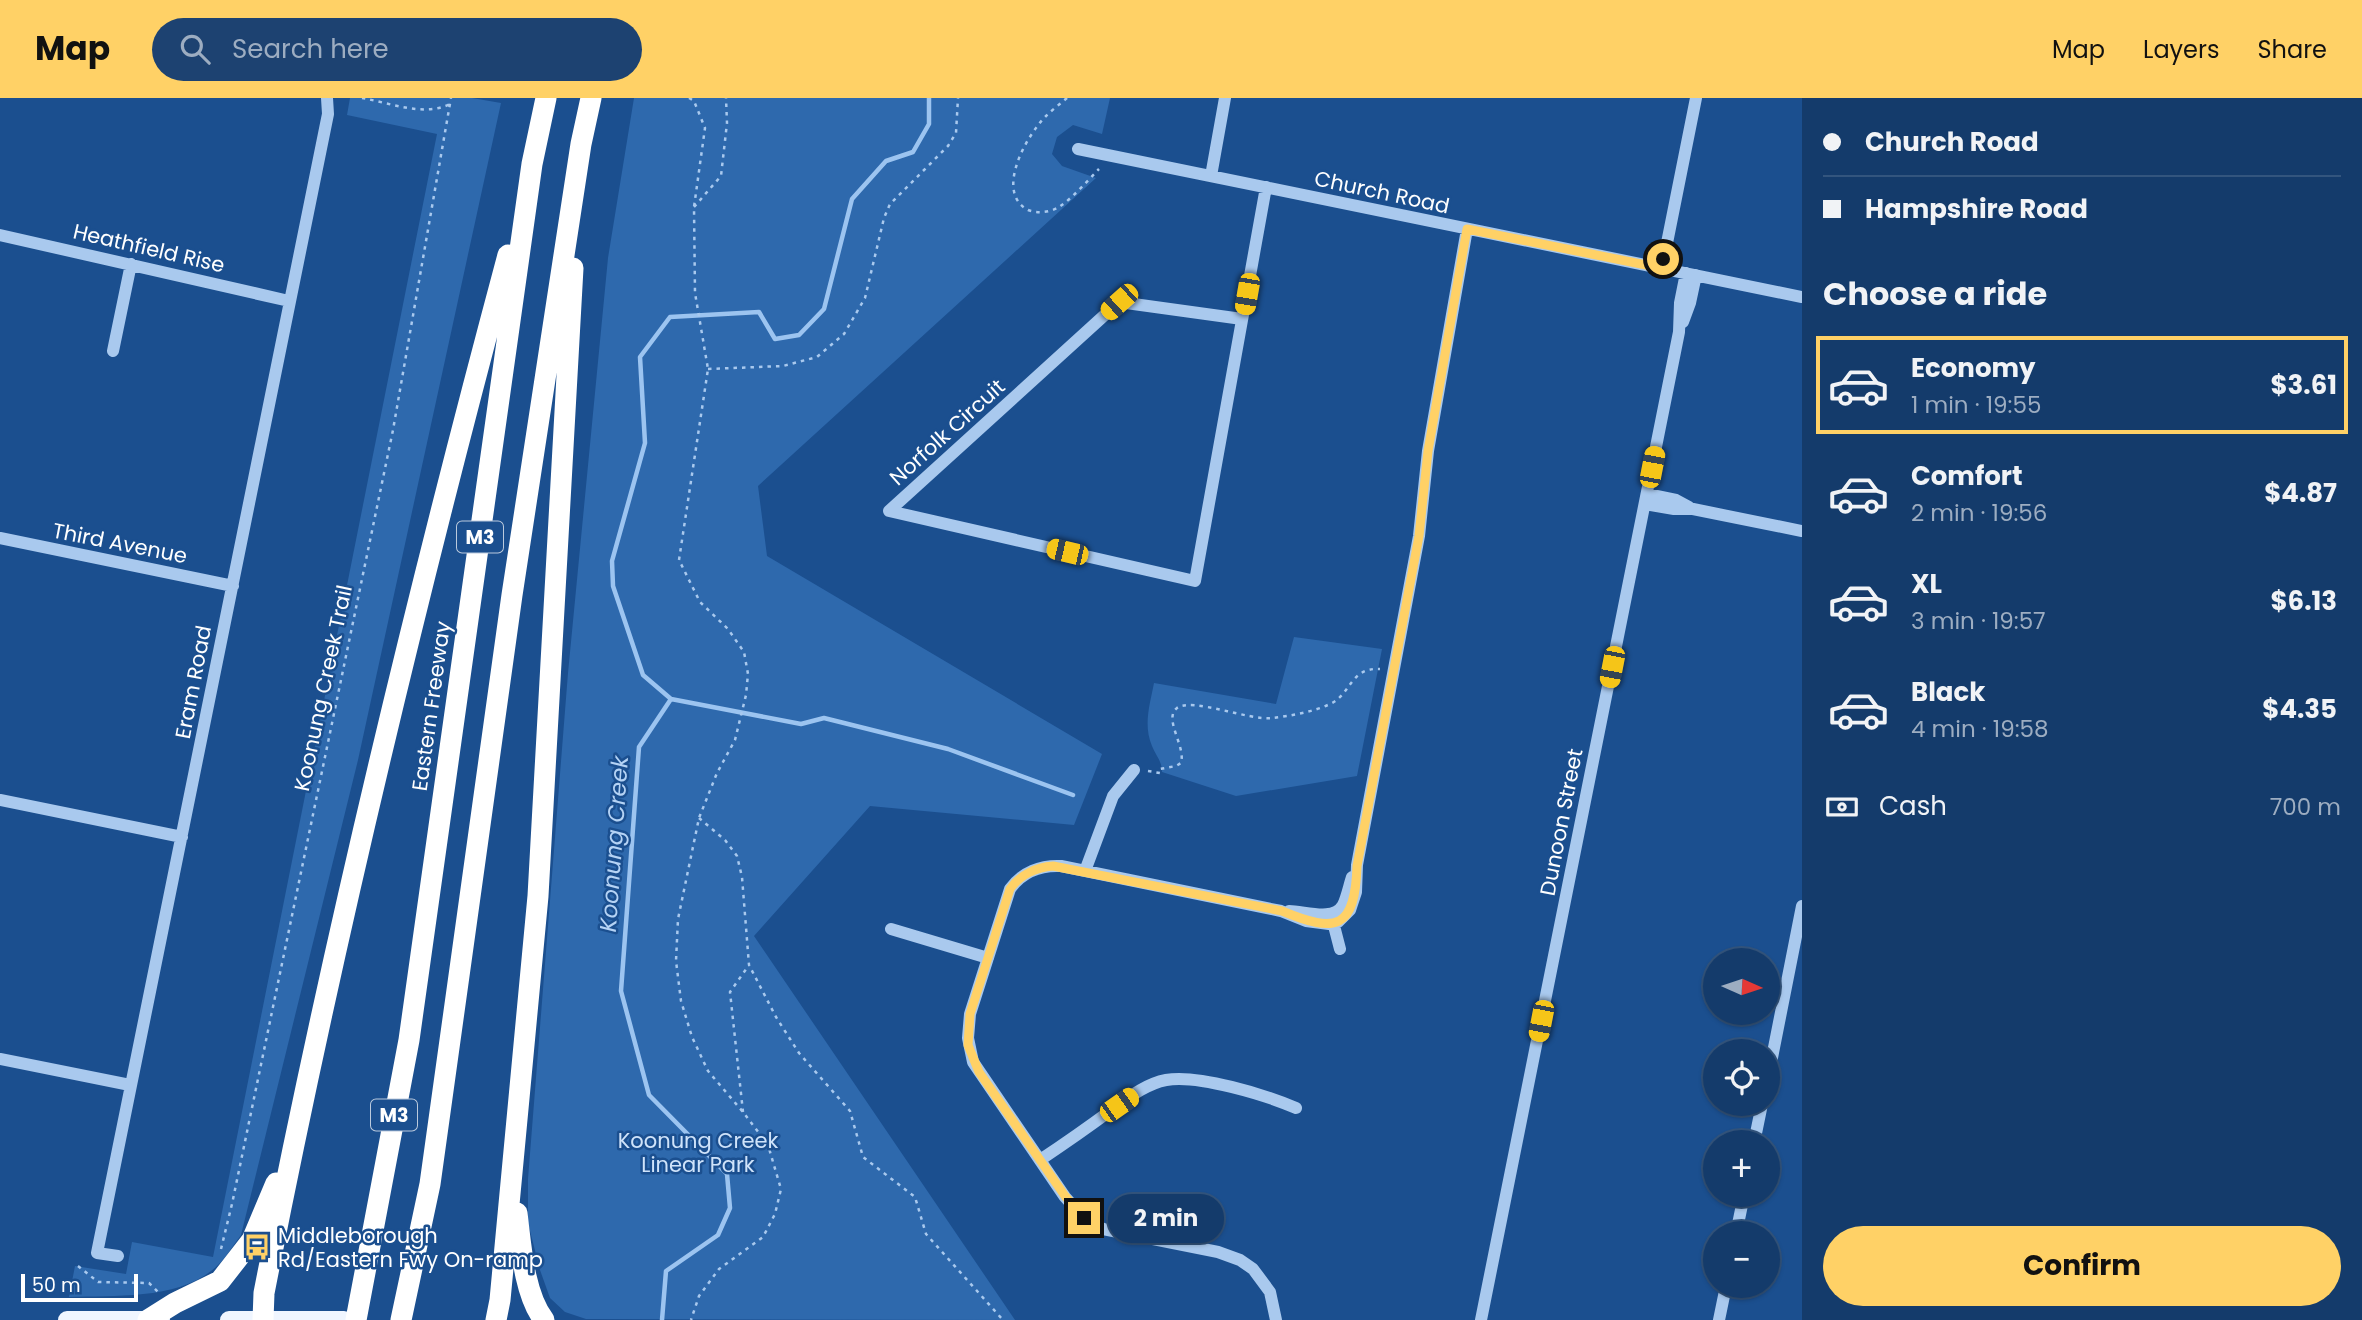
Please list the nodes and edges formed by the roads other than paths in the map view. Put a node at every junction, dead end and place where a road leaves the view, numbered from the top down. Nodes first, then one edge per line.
1 (327, 98) edge
2 (546, 98) edge
3 (591, 98) edge
4 (1225, 98) edge
5 (1696, 98) edge
6 (580, 144) junction
7 (1077, 149) dead end
8 (532, 164) junction
9 (1211, 176) junction
10 (1266, 187) junction
11 (1467, 229) junction
12 (0, 235) edge
13 (131, 264) junction
14 (1661, 268) junction
15 (1691, 274) junction
16 (1802, 297) edge
17 (289, 300) junction
18 (1242, 319) junction
19 (113, 351) dead end
20 (1646, 499) junction
21 (1802, 531) edge
22 (0, 538) edge
23 (233, 586) junction
24 (1134, 770) road end
25 (0, 800) edge
26 (182, 837) junction
27 (1085, 871) junction
28 (1802, 906) edge
29 (1332, 919) junction
30 (891, 929) dead end
31 (1340, 949) dead end
32 (988, 958) junction
33 (1776, 1039) edge
34 (0, 1059) edge
35 (131, 1085) junction
36 (1296, 1108) dead end
37 (516, 1130) junction
38 (293, 1143) junction
39 (1040, 1160) junction
40 (118, 1256) dead end
41 (1724, 1298) edge
42 (303, 1318) edge
43 (67, 1320) edge
44 (121, 1320) edge
45 (148, 1320) edge
46 (161, 1320) edge
47 (229, 1320) edge
48 (263, 1320) edge
49 (344, 1320) edge
50 (356, 1320) edge
51 (401, 1320) edge
52 (496, 1320) edge
53 (544, 1320) edge
54 (1276, 1320) edge
55 (1481, 1320) edge
56 (1719, 1320) edge

1 - 17 street, Eram Road
2 - 8 highway, Eastern Freeway / M3
3 - 6 highway, M3
4 - 9 street
5 - 14 street
6 - 37 highway
6 - 51 highway, M3
7 - 9 street, Church Road
8 - 38 highway
8 - 50 highway, Eastern Freeway / M3
9 - 10 street, Church Road
10 - 11 street, Church Road
10 - 18 street, Norfolk Circuit
11 - 14 street, Church Road
11 - 29 street
12 - 13 street, Heathfield Rise
13 - 17 street, Heathfield Rise
13 - 19 street
14 - 15 street, Church Road
15 - 16 street, Church Road
15 - 20 street, Dunoon Street
17 - 23 street, Eram Road
18 - 18 street, Norfolk Circuit
20 - 21 street
20 - 55 street, Dunoon Street
22 - 23 street, Third Avenue
23 - 26 street, Eram Road
24 - 27 street
25 - 26 street
26 - 35 street, Eram Road
27 - 29 street
27 - 32 street
28 - 33 street
29 - 31 street
30 - 32 street
32 - 39 street
34 - 35 street
35 - 40 street, Eram Road
36 - 39 street
37 - 52 highway
37 - 53 highway
38 - 45 highway
38 - 48 highway
39 - 54 street
41 - 56 street
42 - 48 main road
42 - 49 main road
43 - 44 main road
44 - 45 main road
45 - 46 main road
47 - 48 main road

